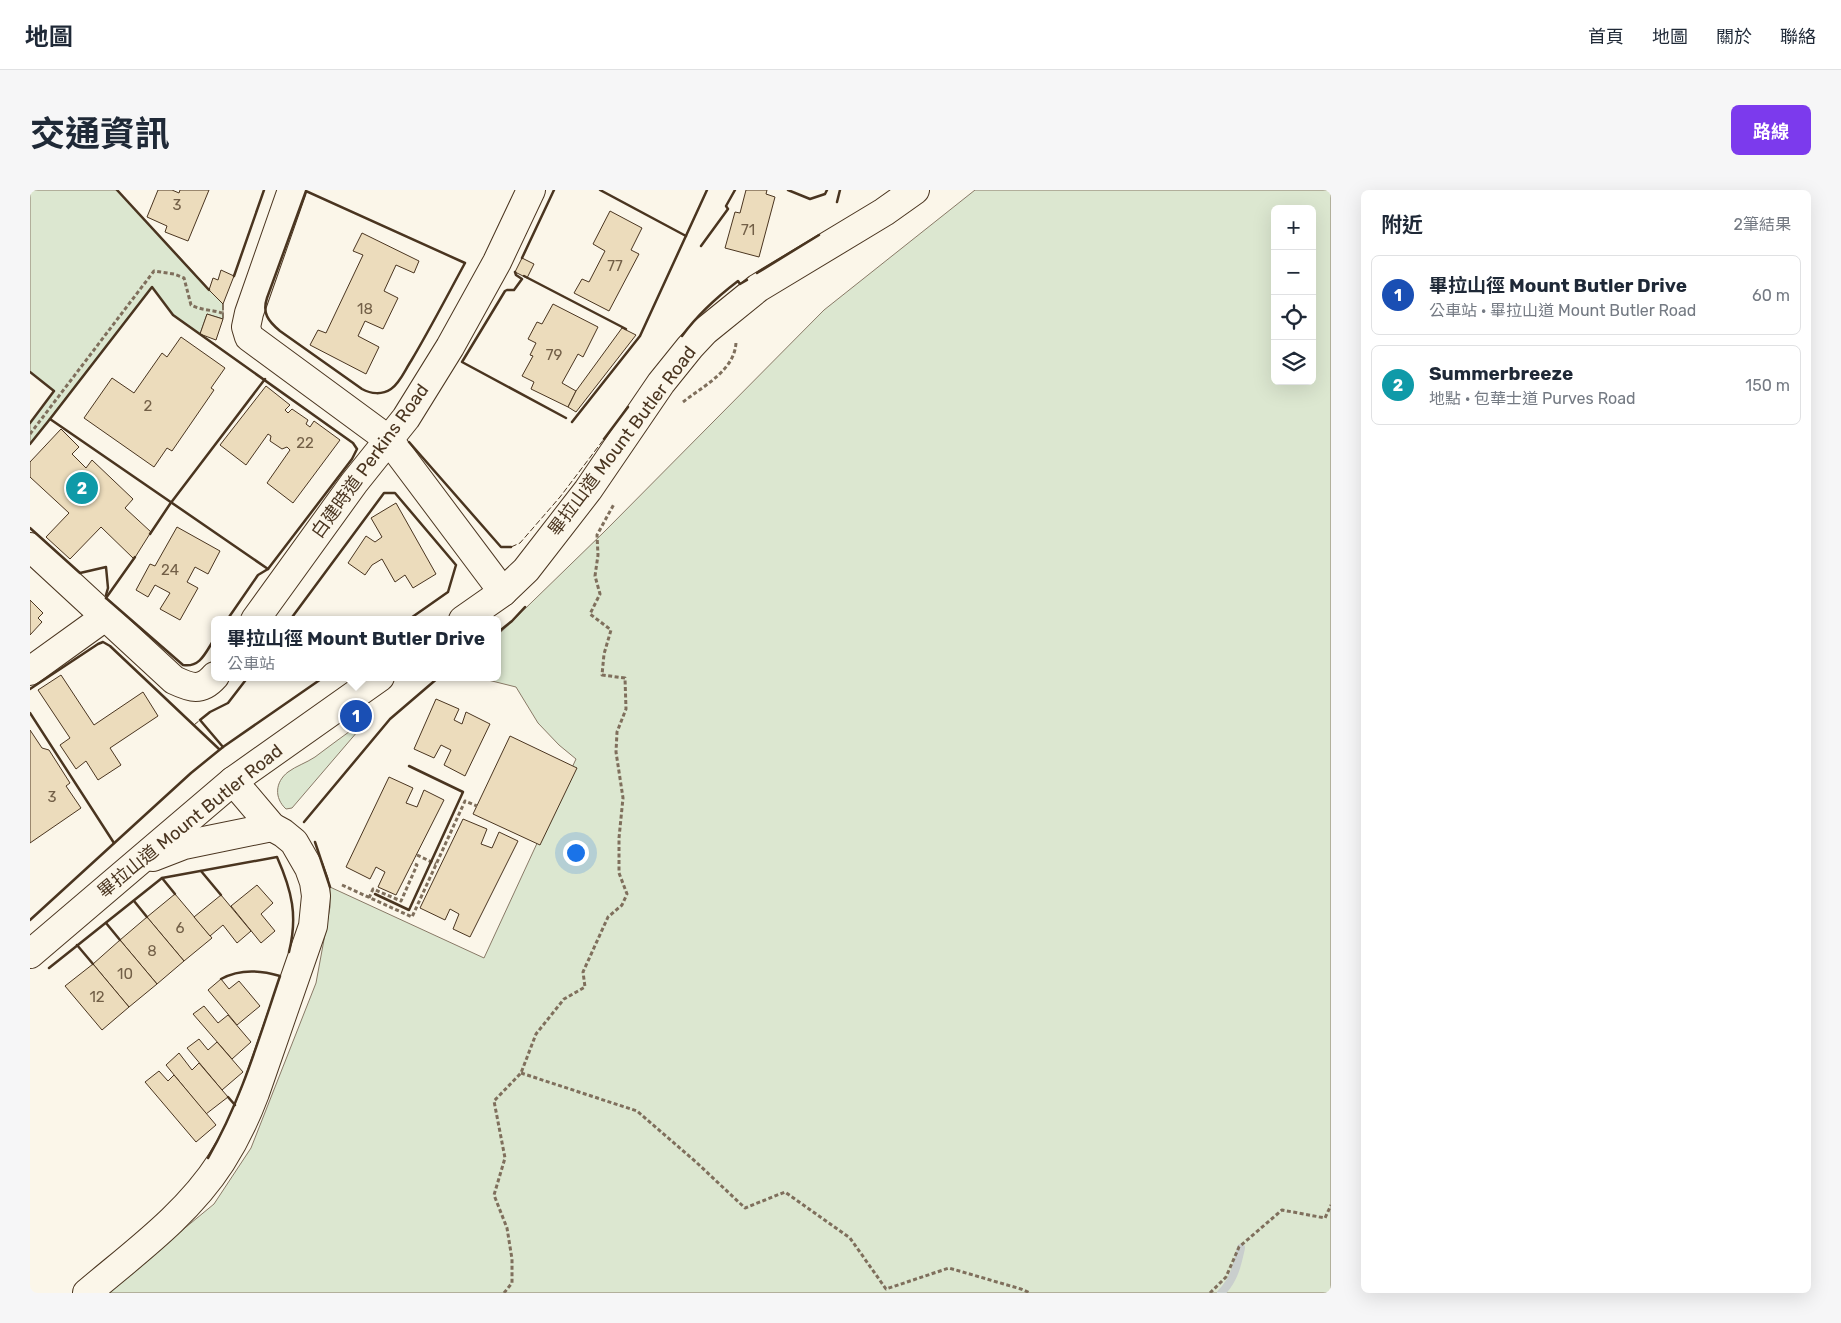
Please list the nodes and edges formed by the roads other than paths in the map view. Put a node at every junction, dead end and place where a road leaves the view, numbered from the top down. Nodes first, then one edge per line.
1 (292, 190) edge
2 (531, 190) edge
3 (915, 190) edge
4 (389, 440) junction
5 (30, 547) edge
6 (503, 592) junction
7 (105, 616) junction
8 (258, 616) edge
9 (469, 616) edge
10 (30, 671) edge
11 (211, 681) edge
12 (374, 681) edge
13 (233, 781) junction
14 (272, 827) junction
15 (136, 864) junction
16 (30, 954) edge
17 (87, 1293) edge

1 - 4 street
2 - 4 street, 白建時道 Perkins Road
3 - 6 street, 畢拉山道 Mount Butler Road
4 - 6 street
4 - 8 street, 白建時道 Perkins Road
5 - 7 street
6 - 9 street, 畢拉山道 Mount Butler Road
7 - 10 street
7 - 11 street
12 - 13 street, 畢拉山道 Mount Butler Road
13 - 14 street
13 - 15 street, 畢拉山道 Mount Butler Road
14 - 15 street
14 - 17 street
15 - 16 street, 畢拉山道 Mount Butler Road

